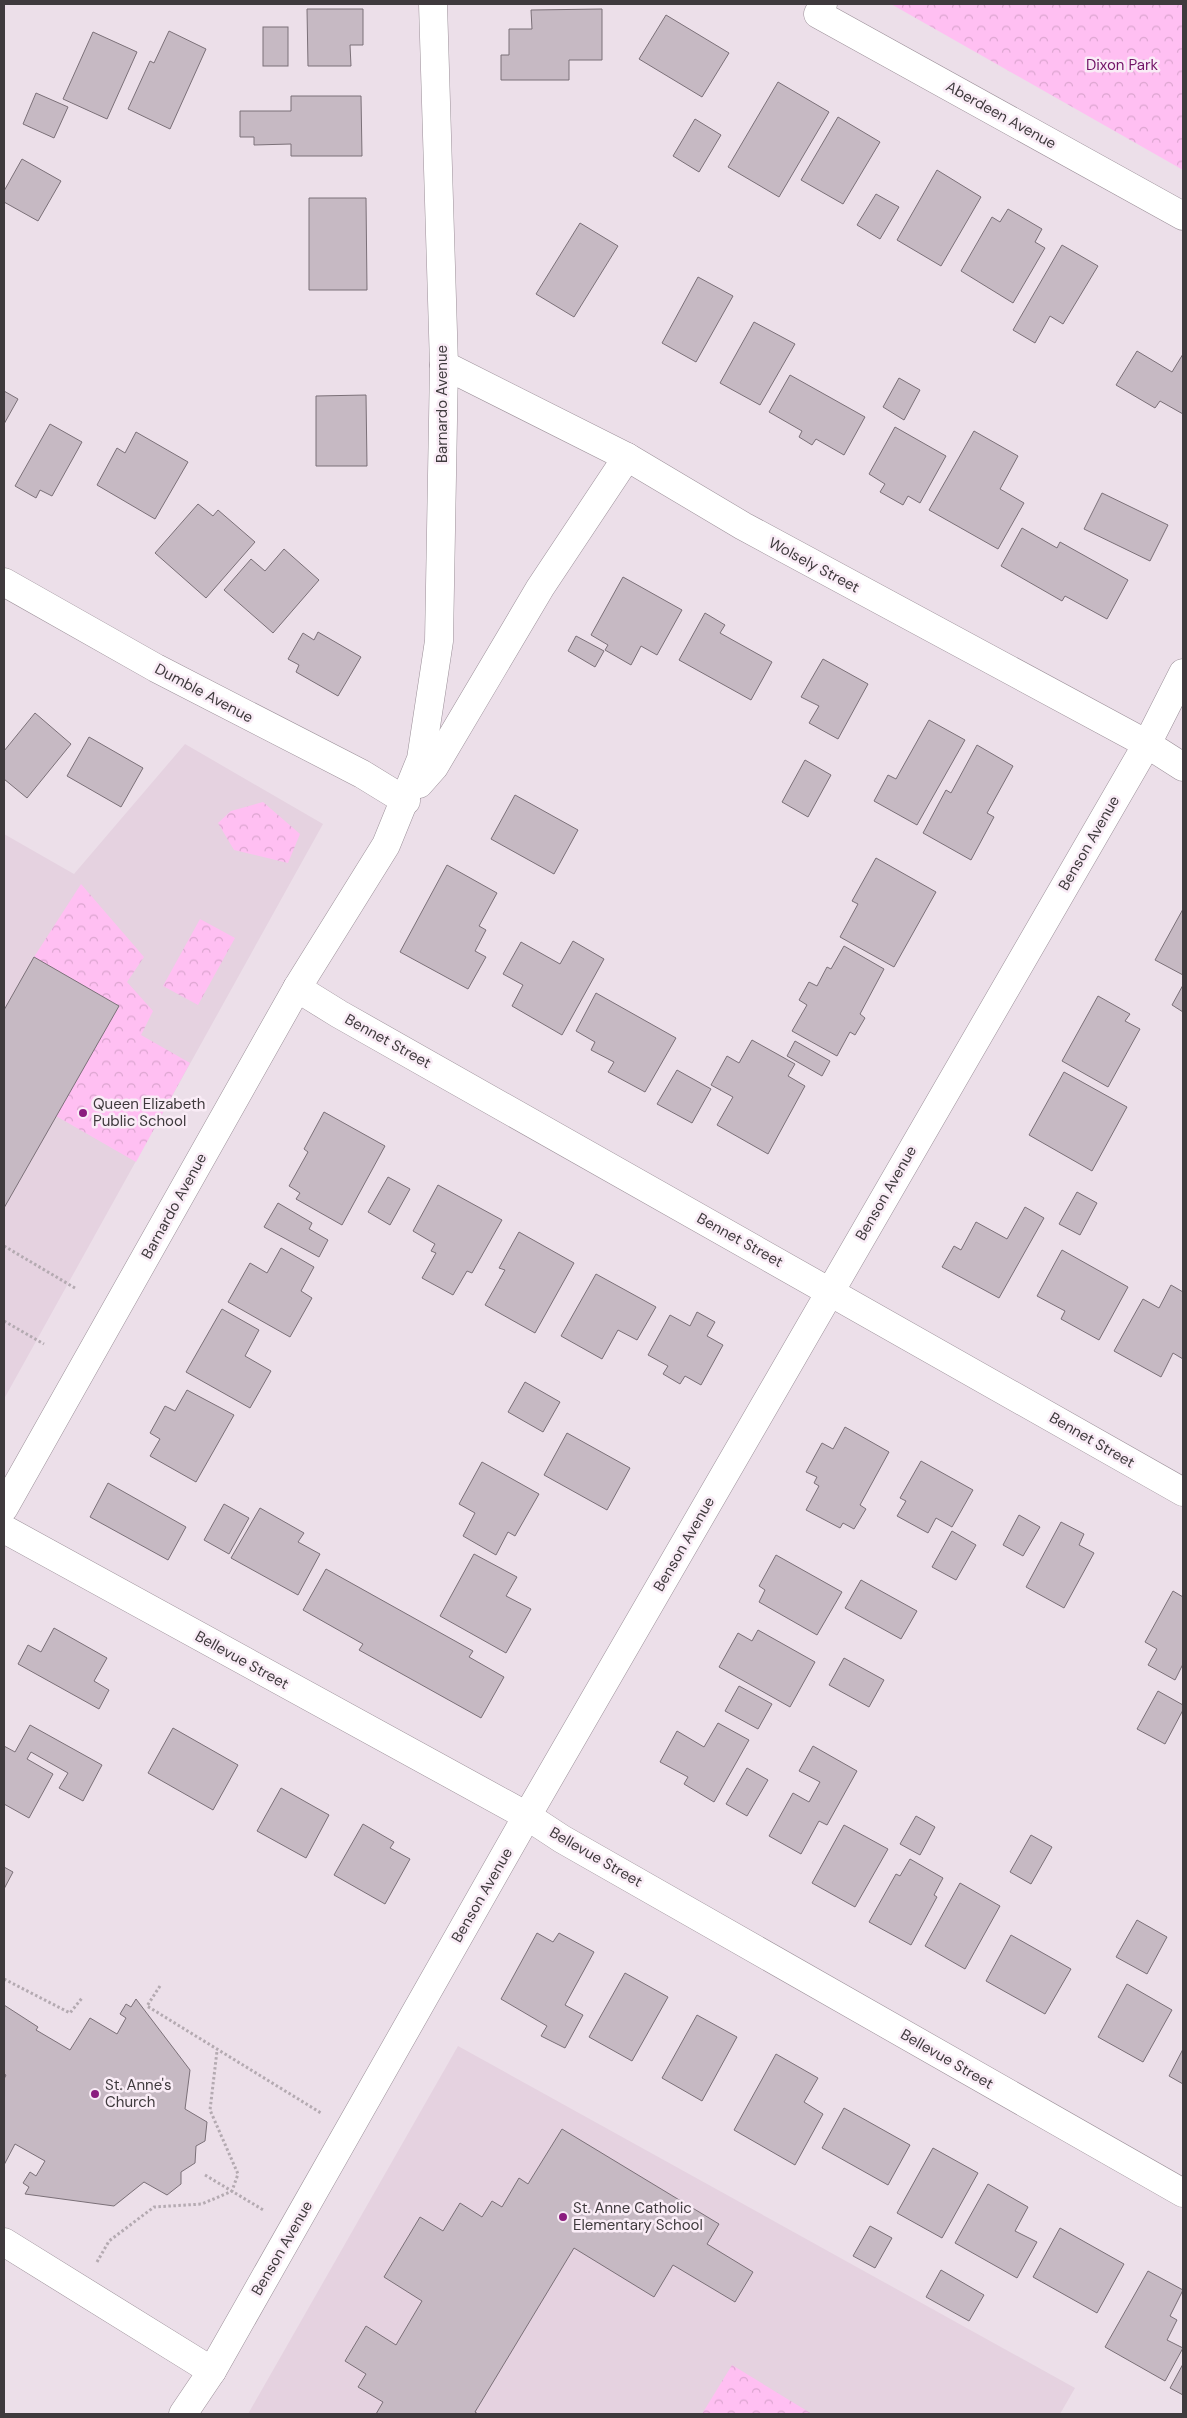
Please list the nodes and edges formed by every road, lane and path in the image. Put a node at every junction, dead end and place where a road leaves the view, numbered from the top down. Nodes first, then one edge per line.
1 (433, 4) edge
2 (821, 9) edge
3 (1183, 216) edge
4 (444, 365) junction
5 (627, 458) junction
6 (4, 582) edge
7 (1183, 673) edge
8 (1148, 744) junction
9 (1183, 767) edge
10 (406, 801) junction
11 (298, 988) junction
12 (4, 1246) edge
13 (75, 1288) dead end
14 (830, 1290) junction
15 (4, 1321) edge
16 (44, 1344) dead end
17 (1183, 1492) edge
18 (4, 1508) edge
19 (4, 1529) edge
20 (527, 1816) junction
21 (4, 1979) edge
22 (160, 1986) dead end
23 (82, 1998) dead end
24 (217, 2051) junction
25 (349, 2130) junction
26 (205, 2174) dead end
27 (232, 2191) junction
28 (1183, 2194) edge
29 (293, 2228) junction
30 (4, 2242) edge
31 (82, 2290) junction
32 (212, 2370) junction
33 (183, 2414) edge

1 - 4 street, Barnardo Avenue
2 - 3 street, Aberdeen Avenue
4 - 5 street, Wolsely Street
4 - 10 street, Barnardo Avenue
5 - 8 street, Wolsely Street
5 - 10 street, Barnardo Avenue
6 - 10 street, Dumble Avenue
7 - 8 street, Benson Avenue
8 - 9 street, Wolsely Street
8 - 14 street, Benson Avenue
10 - 11 street, Barnardo Avenue
11 - 14 street, Bennet Street
11 - 18 street, Barnardo Avenue
12 - 13 path
14 - 17 street, Bennet Street
14 - 20 street, Benson Avenue
15 - 16 path
19 - 20 street, Bellevue Street
20 - 25 street, Benson Avenue
20 - 28 street, Bellevue Street
21 - 23 path
22 - 24 path
24 - 25 path
24 - 27 path
25 - 29 street, Benson Avenue
26 - 27 path
27 - 29 path
27 - 31 path
29 - 32 street, Benson Avenue
30 - 31 street
31 - 32 street
32 - 33 street, Benson Avenue

